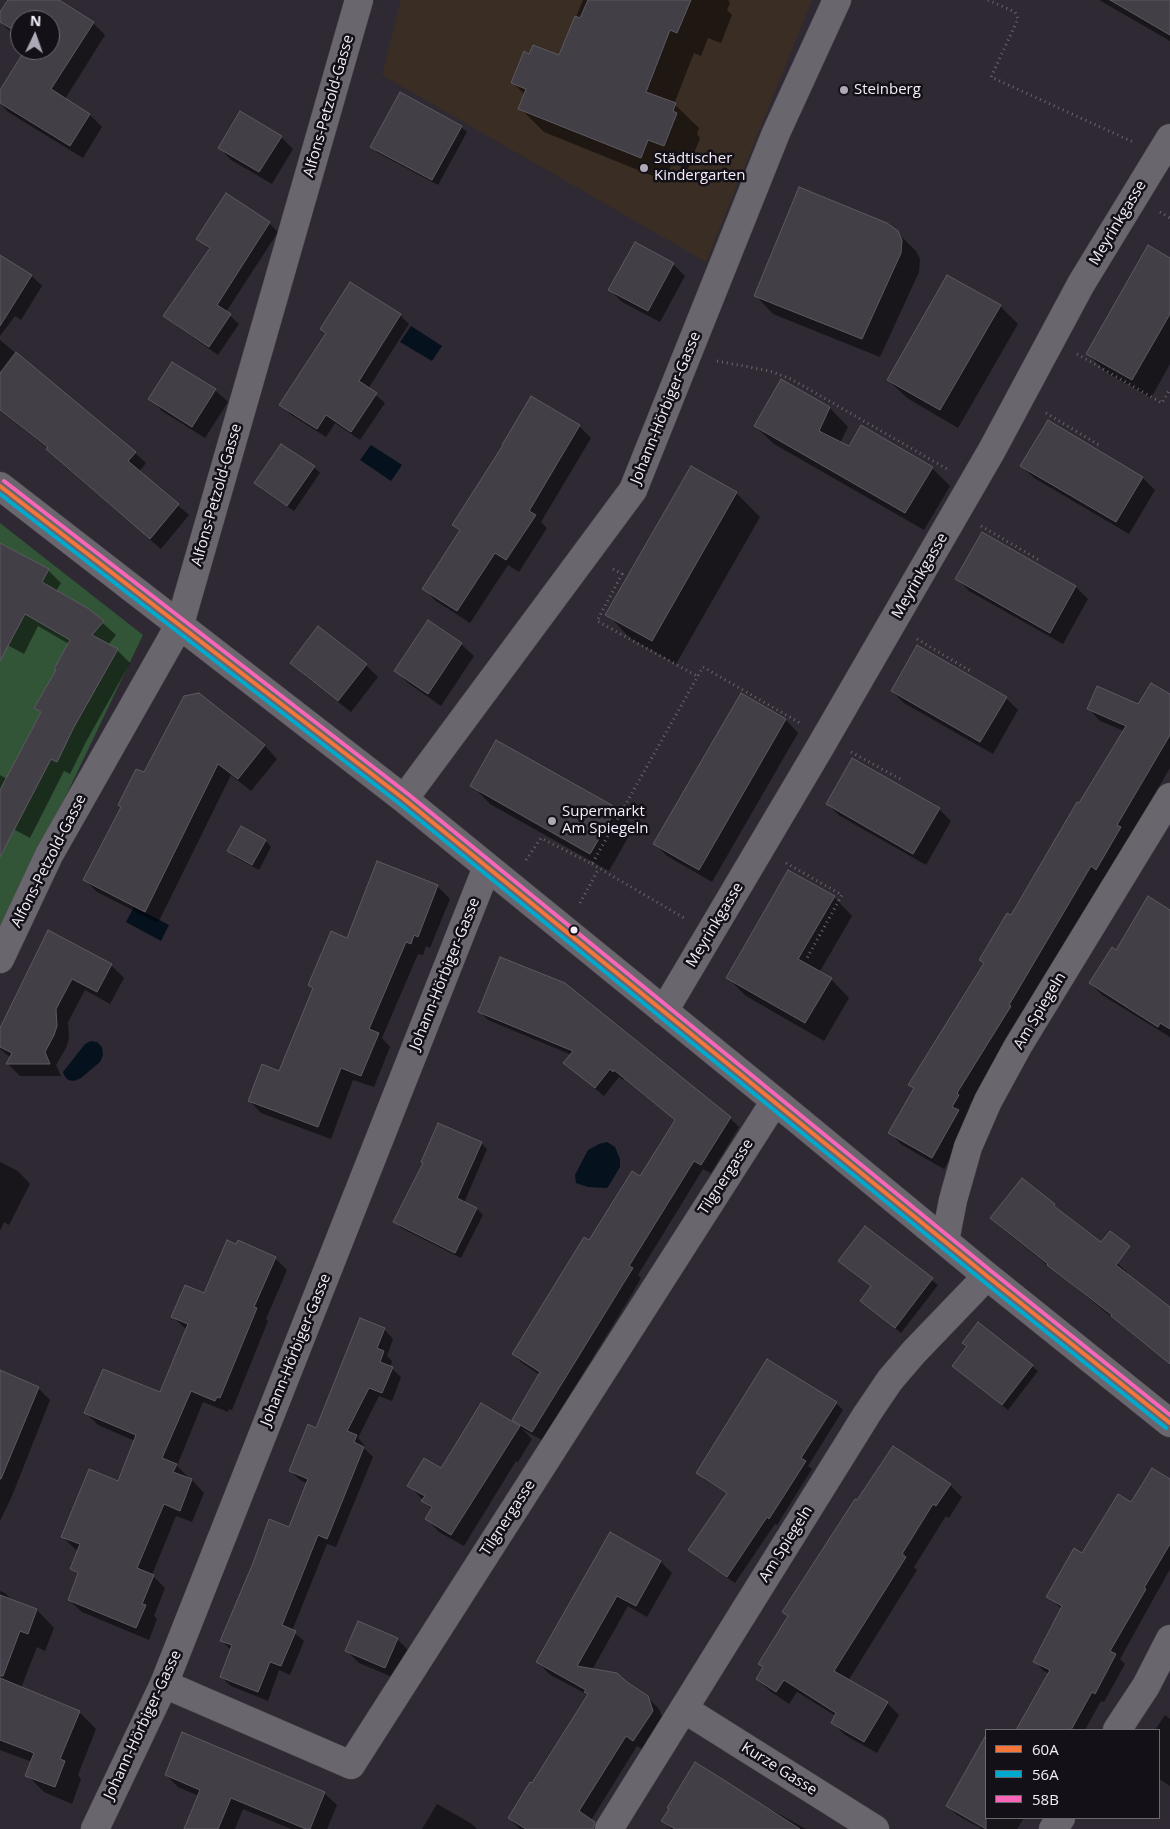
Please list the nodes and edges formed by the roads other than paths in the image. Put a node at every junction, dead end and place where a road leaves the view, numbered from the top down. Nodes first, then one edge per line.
1 (359, 0) edge
2 (837, 0) edge
3 (1165, 146) edge
4 (0, 486) edge
5 (180, 624) junction
6 (1170, 796) edge
7 (404, 799) junction
8 (487, 867) junction
9 (0, 959) edge
10 (664, 1011) junction
11 (775, 1101) junction
12 (944, 1241) junction
13 (987, 1276) junction
14 (1170, 1423) edge
15 (1170, 1639) edge
16 (164, 1684) junction
17 (1158, 1685) edge
18 (684, 1709) junction
19 (1118, 1729) edge
20 (95, 1829) edge
21 (609, 1829) edge
22 (875, 1829) edge

1 - 5 street, Alfons-Petzold-Gasse
2 - 7 street, Johann-Hörbiger-Gasse
3 - 10 street, Meyrinkgasse
4 - 5 street
5 - 7 street
5 - 9 street, Alfons-Petzold-Gasse
6 - 12 street, Am Spiegeln
7 - 8 street
8 - 10 street
8 - 16 street, Johann-Hörbiger-Gasse
10 - 11 street
11 - 12 street
11 - 16 street, Tilgnergasse
12 - 13 street
13 - 14 street
13 - 18 street, Am Spiegeln
15 - 17 street
16 - 20 street, Johann-Hörbiger-Gasse
17 - 19 street
18 - 21 street, Am Spiegeln
18 - 22 street, Kurze Gasse

